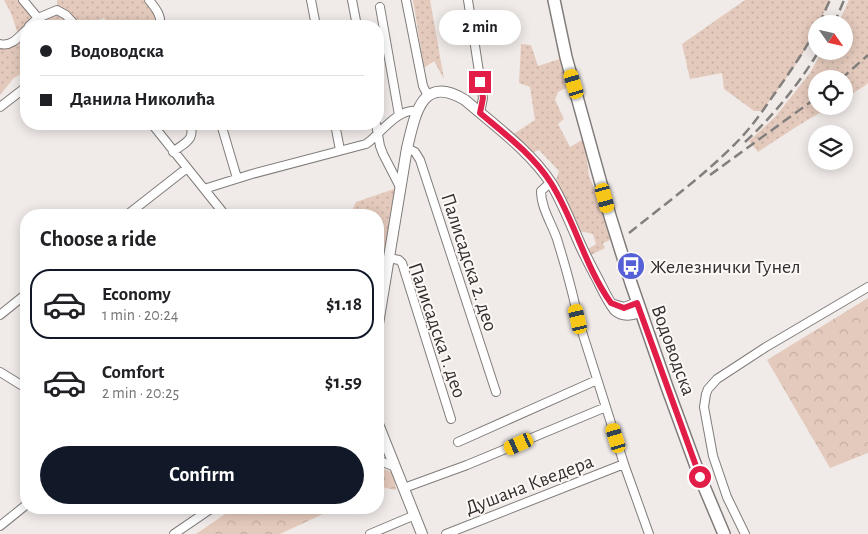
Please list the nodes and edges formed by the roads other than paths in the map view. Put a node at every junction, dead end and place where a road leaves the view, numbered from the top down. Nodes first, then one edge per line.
1 (23, 0) edge
2 (149, 0) edge
3 (311, 0) edge
4 (352, 0) edge
5 (406, 0) edge
6 (468, 0) edge
7 (554, 0) edge
8 (380, 6) dead end
9 (38, 18) junction
10 (36, 20) edge
11 (71, 20) edge
12 (161, 20) edge
13 (315, 20) edge
14 (357, 20) edge
15 (382, 20) edge
16 (384, 29) edge
17 (20, 36) edge
18 (0, 44) edge
19 (20, 92) edge
20 (428, 96) junction
21 (0, 107) edge
22 (417, 111) junction
23 (480, 113) junction
24 (399, 115) junction
25 (384, 129) edge
26 (157, 130) edge
27 (192, 130) edge
28 (223, 130) edge
29 (336, 130) edge
30 (377, 130) edge
31 (382, 130) edge
32 (378, 134) junction
33 (407, 148) junction
34 (340, 150) junction
35 (174, 152) junction
36 (187, 168) junction
37 (237, 178) junction
38 (550, 183) junction
39 (400, 187) junction
40 (204, 189) junction
41 (135, 209) edge
42 (220, 209) edge
43 (389, 258) junction
44 (868, 286) edge
45 (384, 288) edge
46 (20, 299) edge
47 (639, 307) junction
48 (0, 315) edge
49 (0, 372) edge
50 (597, 380) junction
51 (20, 384) edge
52 (496, 392) dead end
53 (606, 407) junction
54 (452, 419) dead end
55 (384, 441) edge
56 (458, 442) dead end
57 (384, 462) edge
58 (624, 464) junction
59 (395, 467) junction
60 (404, 488) junction
61 (20, 510) edge
62 (203, 514) edge
63 (415, 515) junction
64 (0, 526) edge
65 (174, 534) edge
66 (370, 534) edge
67 (422, 534) edge
68 (446, 534) edge
69 (649, 534) edge
70 (724, 534) edge
71 (745, 534) edge

1 - 9 street
2 - 12 street
3 - 13 street
4 - 14 street
5 - 20 street
6 - 23 street
7 - 47 main road, Водоводска
8 - 15 street
9 - 10 street
9 - 11 street
16 - 24 street
17 - 18 street
19 - 21 street
20 - 22 street
20 - 23 street
22 - 24 street
22 - 33 street
23 - 38 street
24 - 25 street
26 - 35 street
27 - 35 street
28 - 37 street
29 - 34 street
30 - 32 street
31 - 32 street
32 - 34 street
32 - 39 street
33 - 39 street
33 - 52 street, Палисадска 2. део
34 - 37 street
35 - 36 street
36 - 40 street
36 - 41 street
37 - 40 street
38 - 47 street
38 - 50 street
39 - 43 street
40 - 42 street
43 - 45 street
43 - 54 street, Палисадска 1. део
44 - 71 street, Водоводска
46 - 48 street
47 - 70 main road, Водоводска
49 - 51 street
50 - 53 street
50 - 56 street
53 - 58 street
53 - 60 street
55 - 59 street
57 - 59 street
58 - 68 street, Душана Кведера
58 - 69 street
59 - 60 street
60 - 63 street
61 - 64 street
62 - 65 street
63 - 66 street
63 - 67 street

